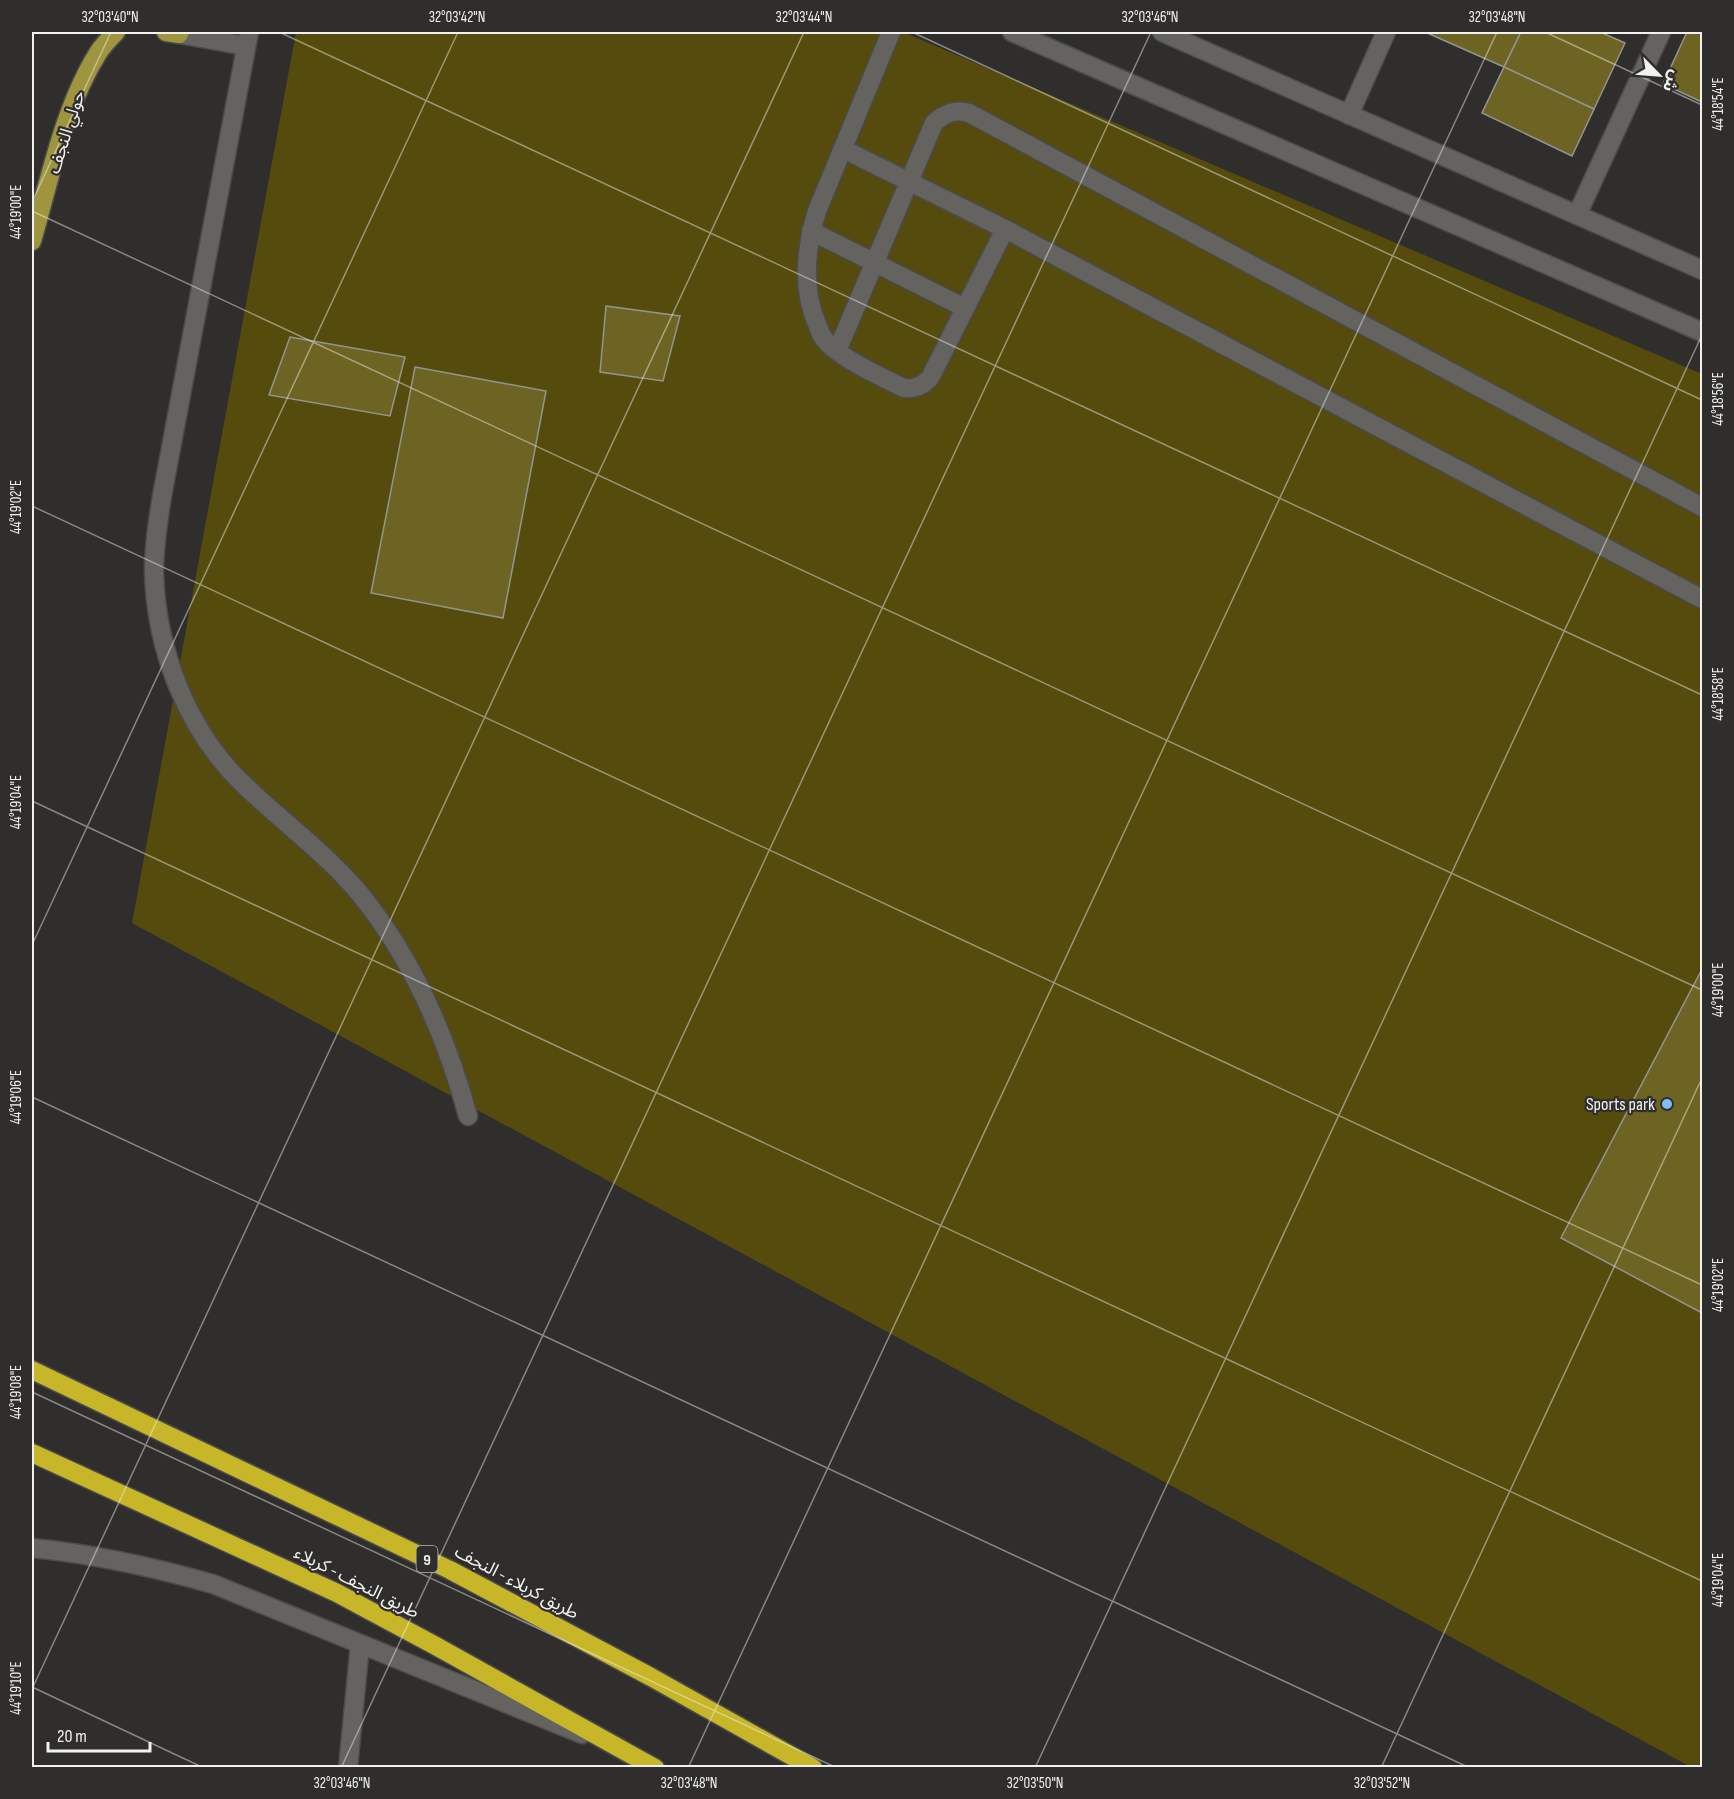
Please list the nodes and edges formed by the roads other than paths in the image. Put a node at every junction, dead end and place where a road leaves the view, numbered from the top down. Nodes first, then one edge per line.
1 (116, 32) edge
2 (175, 32) edge
3 (891, 32) edge
4 (1012, 32) edge
5 (1162, 32) edge
6 (1386, 32) edge
7 (1660, 32) edge
8 (248, 39) edge
9 (1349, 115) junction
10 (843, 149) junction
11 (908, 181) junction
12 (1577, 215) junction
13 (1005, 229) junction
14 (811, 231) junction
15 (32, 241) edge
16 (875, 263) junction
17 (1702, 270) edge
18 (965, 308) junction
19 (1702, 332) edge
20 (837, 351) junction
21 (1702, 507) edge
22 (1702, 599) edge
23 (468, 1116) dead end
24 (32, 1370) edge
25 (32, 1453) edge
26 (32, 1548) edge
27 (360, 1644) junction
28 (631, 1754) junction
29 (348, 1767) edge
30 (655, 1767) edge
31 (813, 1767) edge

1 - 15 main road, حولي النجف
2 - 8 street
3 - 10 street
4 - 19 street
5 - 9 street
6 - 9 street
7 - 12 street
8 - 23 street
9 - 12 street
10 - 11 street
10 - 14 street
11 - 13 street
11 - 16 street
11 - 21 street
12 - 17 street
13 - 18 street
13 - 22 street
14 - 16 street
14 - 20 street
16 - 18 street
16 - 20 street
18 - 20 street
24 - 31 highway, طريق کربلاء - النجف / 9
25 - 28 highway, طريق النجف - کربلاء
26 - 27 street
27 - 28 street
27 - 29 street
28 - 30 highway, طريق النجف - کربلاء

